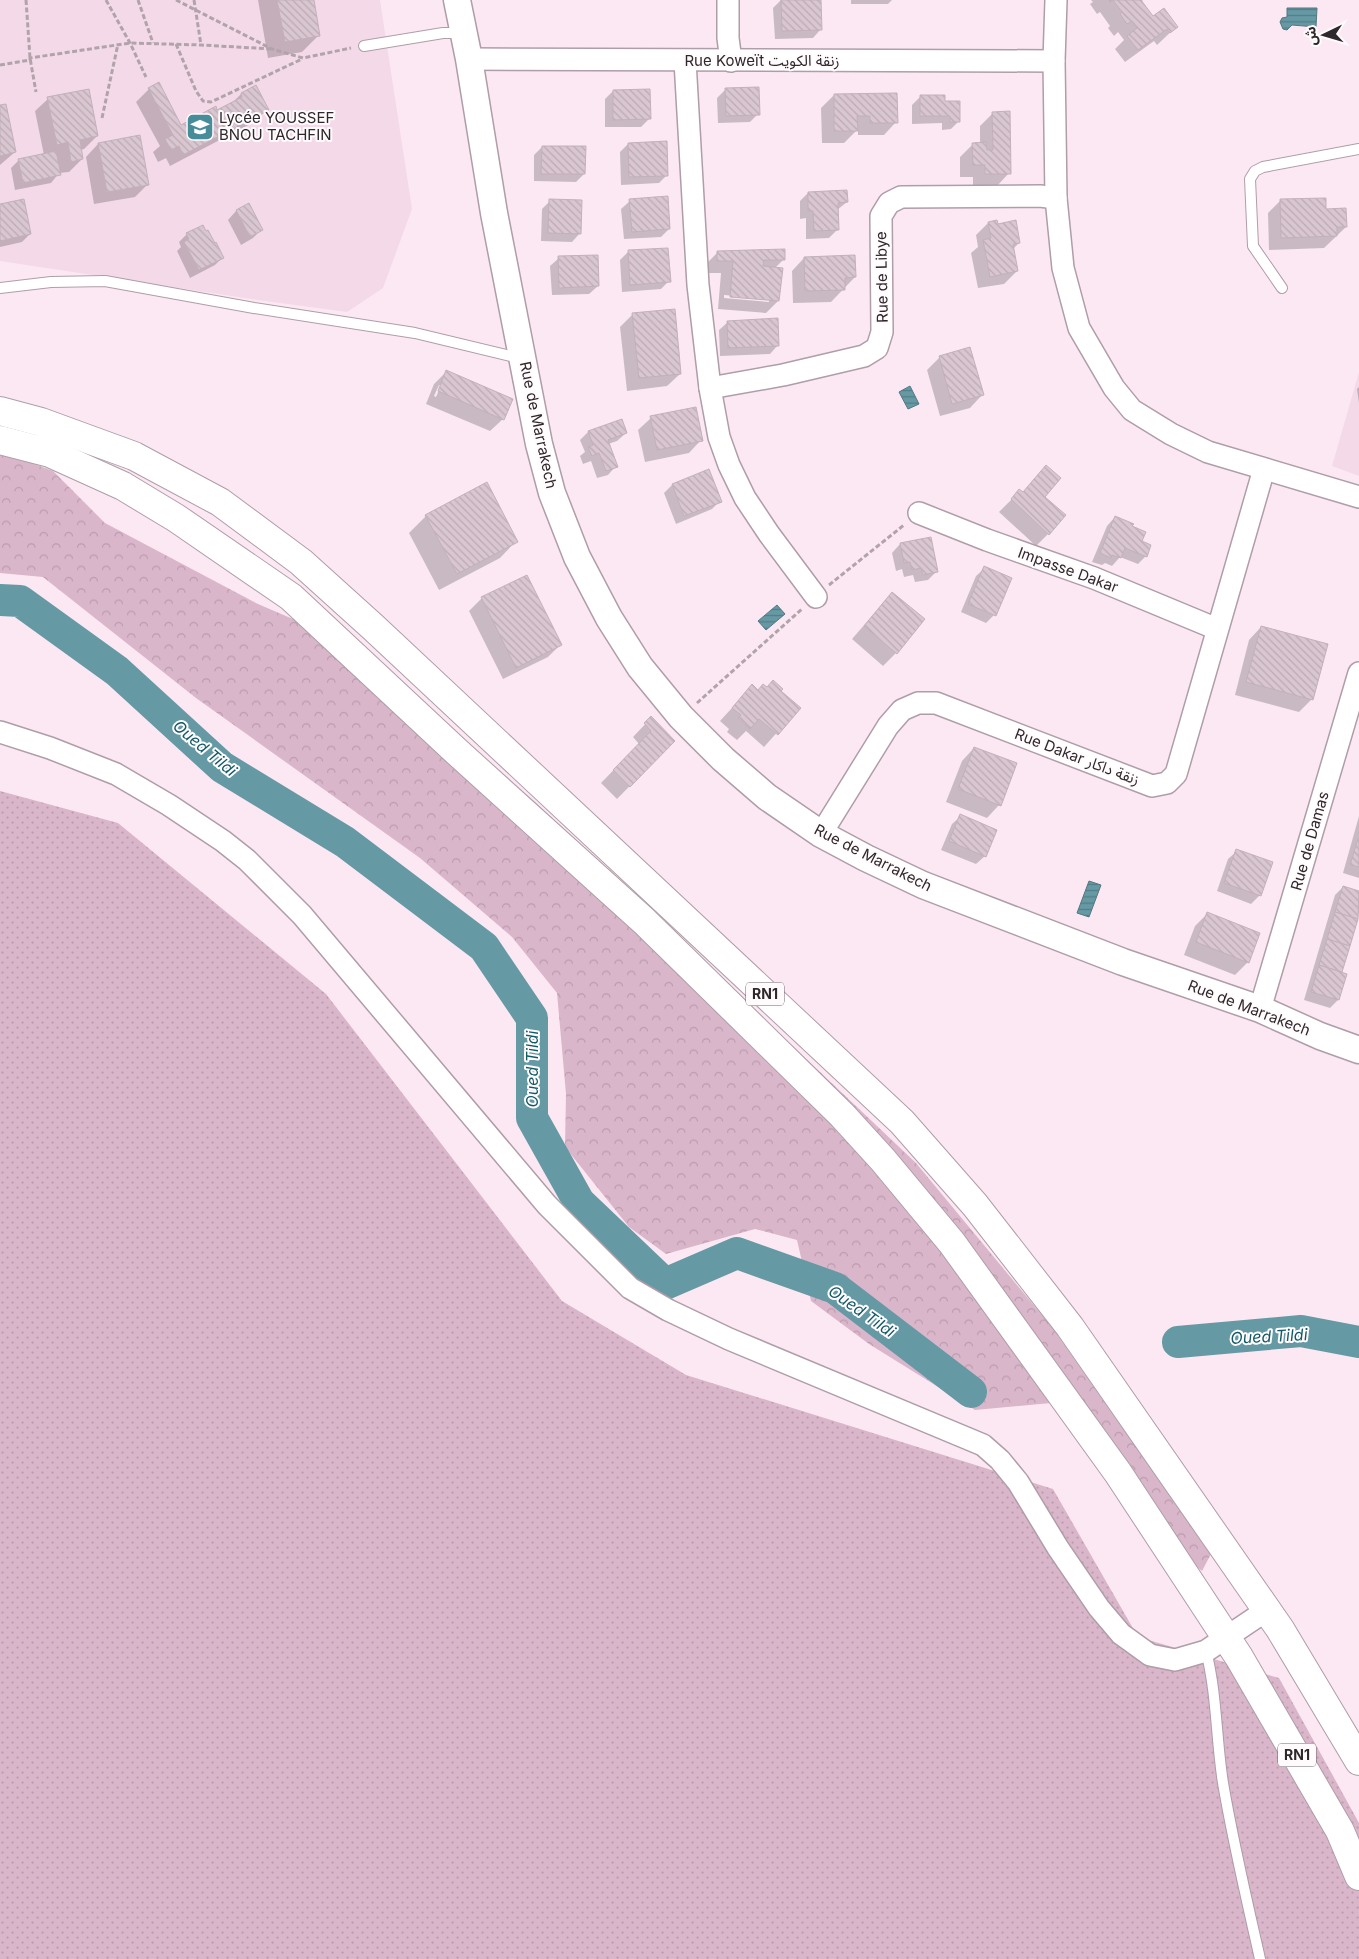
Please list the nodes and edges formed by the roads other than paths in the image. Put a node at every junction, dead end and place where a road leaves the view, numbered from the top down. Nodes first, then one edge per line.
1 (457, 0) edge
2 (728, 0) edge
3 (1056, 0) edge
4 (463, 33) junction
5 (364, 46) road end
6 (469, 60) junction
7 (686, 61) junction
8 (731, 61) junction
9 (1054, 61) junction
10 (1359, 149) edge
11 (1056, 198) junction
12 (0, 288) edge
13 (1282, 288) dead end
14 (523, 358) junction
15 (710, 388) junction
16 (0, 411) edge
17 (0, 440) edge
18 (1264, 469) junction
19 (1359, 497) edge
20 (919, 513) road end
21 (816, 597) road end
22 (1217, 629) junction
23 (1359, 673) edge
24 (0, 732) edge
25 (821, 834) junction
26 (1260, 1010) junction
27 (1359, 1050) edge
28 (1267, 1610) junction
29 (1216, 1645) junction
30 (1359, 1761) edge
31 (1359, 1876) edge
32 (1260, 1959) edge

1 - 4 street, Rue de Marrakech
2 - 8 street
3 - 9 street
4 - 5 lane
4 - 6 street, Rue de Marrakech
6 - 7 street, Rue Koweït زنقة الكويت
6 - 14 street, Rue de Marrakech
7 - 8 street, Rue Koweït زنقة الكويت
7 - 15 street
8 - 9 street, Rue Koweït زنقة الكويت
9 - 11 street
10 - 13 lane
11 - 15 street, Rue de Libye
11 - 18 street
12 - 14 lane
14 - 25 street, Rue de Marrakech
15 - 21 street
16 - 28 highway, RN1
17 - 29 highway, RN1
18 - 19 street
18 - 22 street, Rue Dakar زنقة داكار
20 - 22 street, Impasse Dakar
22 - 25 street, Rue Dakar زنقة داكار
23 - 26 street, Rue de Damas
24 - 29 street
25 - 26 street, Rue de Marrakech
26 - 27 street, Rue de Marrakech
28 - 29 street
28 - 30 highway, RN1
29 - 31 highway, RN1
29 - 32 lane

